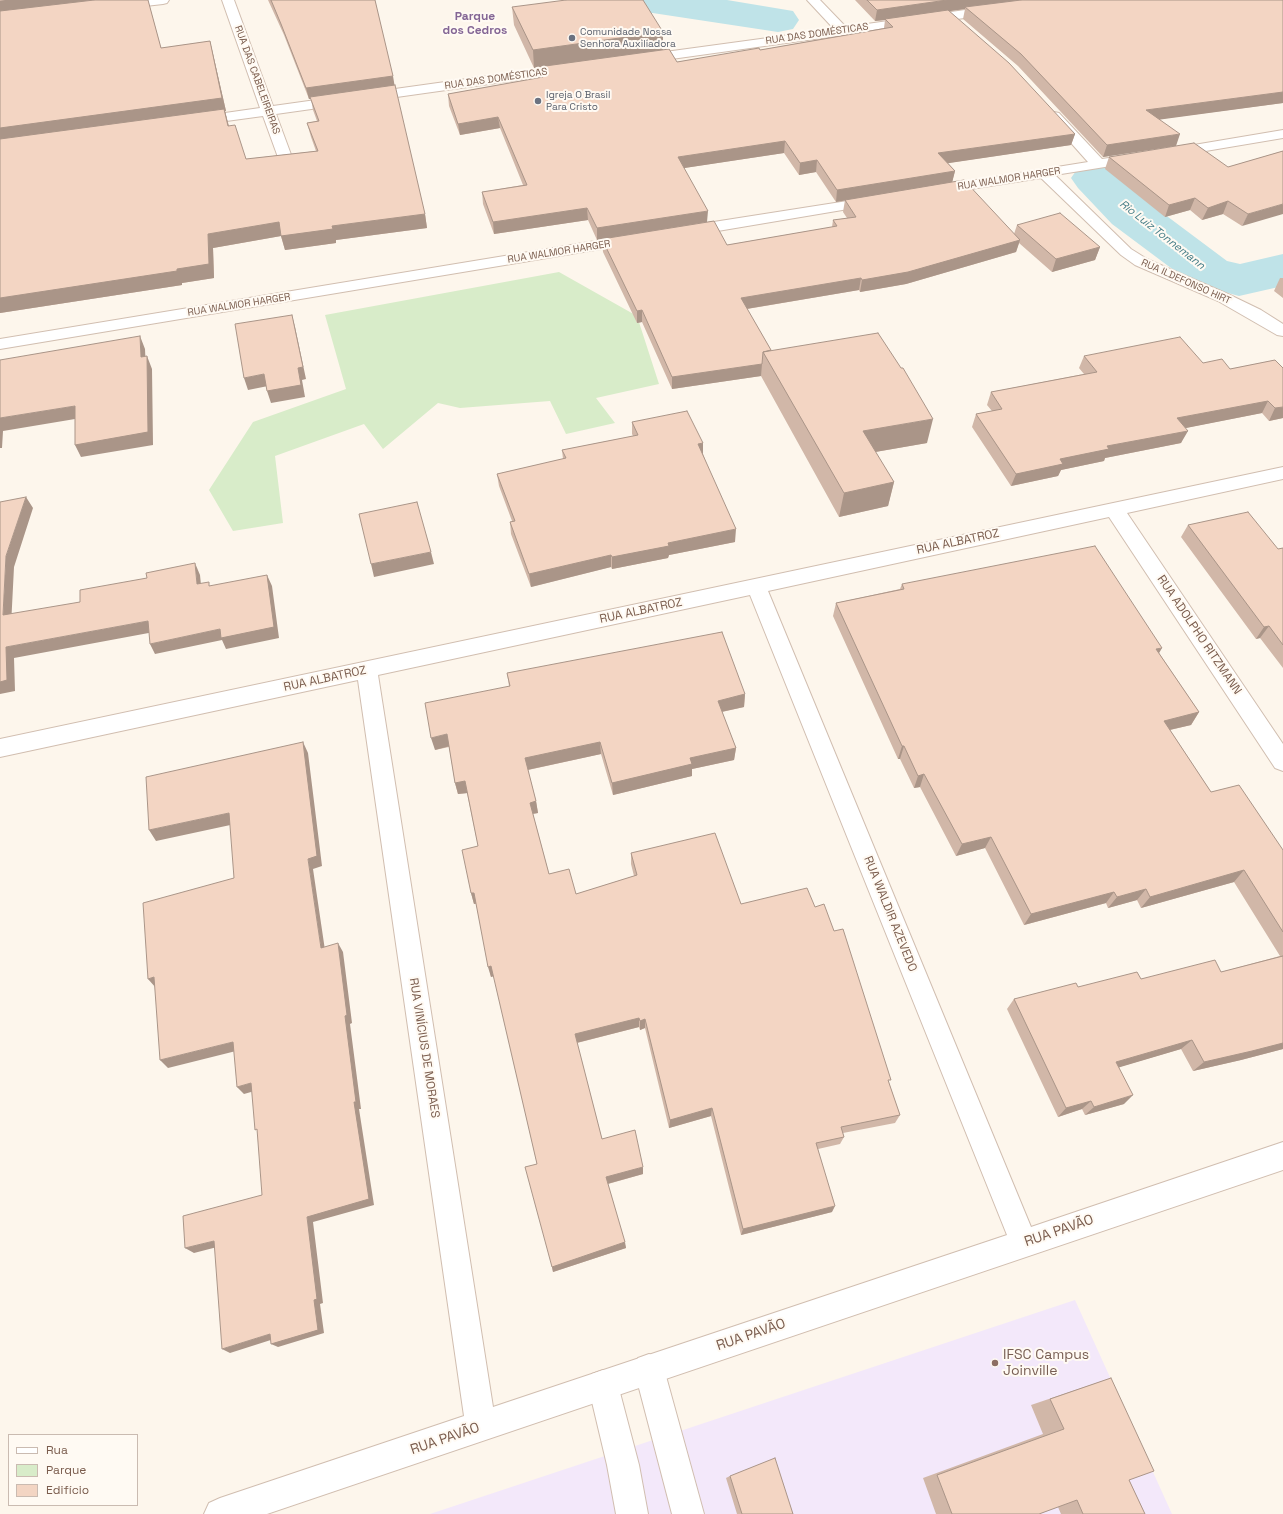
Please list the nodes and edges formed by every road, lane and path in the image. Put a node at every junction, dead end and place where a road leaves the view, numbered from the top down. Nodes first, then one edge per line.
1 (163, 0) edge
2 (228, 0) edge
3 (813, 0) edge
4 (108, 7) edge
5 (1002, 9) edge
6 (949, 16) junction
7 (960, 26) edge
8 (843, 31) junction
9 (630, 60) edge
10 (583, 67) edge
11 (1043, 104) edge
12 (268, 111) junction
13 (181, 123) edge
14 (1283, 134) edge
15 (286, 160) edge
16 (1098, 164) junction
17 (1044, 173) junction
18 (926, 192) edge
19 (887, 199) edge
20 (675, 233) edge
21 (643, 238) edge
22 (1283, 331) edge
23 (0, 344) edge
24 (1283, 473) edge
25 (1114, 509) junction
26 (756, 586) junction
27 (367, 670) junction
28 (0, 748) edge
29 (1283, 762) edge
30 (1283, 1156) edge
31 (1024, 1243) junction
32 (649, 1369) junction
33 (603, 1385) junction
34 (481, 1426) junction
35 (220, 1514) edge
36 (632, 1514) edge
37 (688, 1514) edge

1 - 4 street
2 - 12 street, RUA DAS CABELEIREIRAS
3 - 8 street
5 - 6 street, RUA DAS DOMÉSTICAS
6 - 7 street
6 - 8 street, RUA DAS DOMÉSTICAS
8 - 9 street, RUA DAS DOMÉSTICAS
10 - 12 street, RUA DAS DOMÉSTICAS
11 - 16 street
12 - 13 street, RUA DAS DOMÉSTICAS
12 - 15 street, RUA DAS CABELEIREIRAS
14 - 16 street, RUA WALMOR HARGER
16 - 17 street, RUA WALMOR HARGER
17 - 18 street, RUA WALMOR HARGER
17 - 22 street, RUA ILDEFONSO HIRT
19 - 20 street
21 - 23 street, RUA WALMOR HARGER
24 - 25 street, RUA ALBATROZ
25 - 26 street, RUA ALBATROZ
25 - 29 street, RUA ADOLPHO RITZMANN
26 - 27 street, RUA ALBATROZ
26 - 31 street, RUA WALDIR AZEVEDO
27 - 28 street, RUA ALBATROZ
27 - 34 street, RUA VINÍCIUS DE MORAES
30 - 31 street, RUA PAVÃO
31 - 32 street, RUA PAVÃO
32 - 33 street, RUA PAVÃO
32 - 37 street
33 - 34 street, RUA PAVÃO
33 - 36 street
34 - 35 street, RUA PAVÃO

